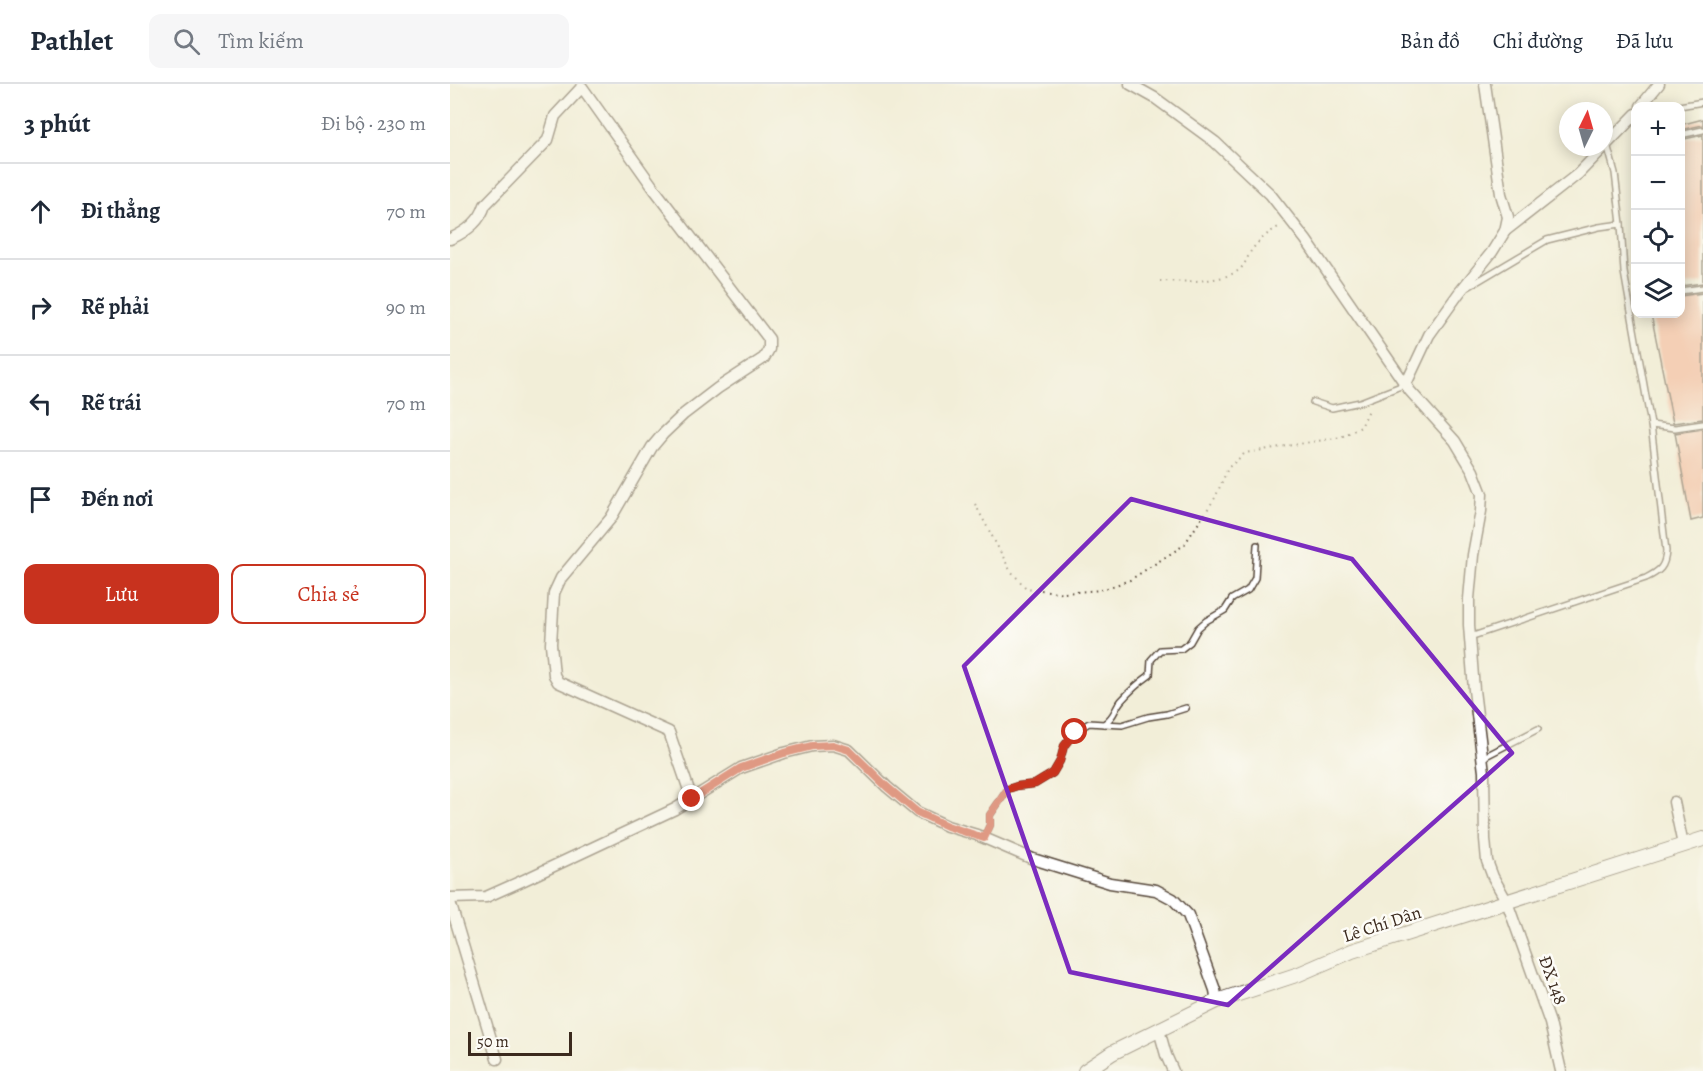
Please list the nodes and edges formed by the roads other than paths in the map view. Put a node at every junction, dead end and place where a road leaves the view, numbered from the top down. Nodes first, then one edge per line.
1 (1130, 84) edge
2 (1485, 84) edge
3 (1659, 84) edge
4 (1644, 102) edge
5 (1703, 102) edge
6 (1685, 105) edge
7 (1631, 119) edge
8 (1703, 130) edge
9 (1685, 134) edge
10 (1613, 138) edge
11 (1595, 156) edge
12 (1609, 156) edge
13 (1621, 224) junction
14 (1506, 231) junction
15 (450, 239) edge
16 (1703, 288) edge
17 (1685, 290) edge
18 (1458, 293) junction
19 (1406, 384) junction
20 (1313, 402) dead end
21 (1651, 424) junction
22 (1703, 424) edge
23 (1257, 545) dead end
24 (1470, 637) junction
25 (1186, 708) dead end
26 (1104, 724) junction
27 (1538, 729) dead end
28 (1482, 758) junction
29 (692, 799) junction
30 (1674, 802) dead end
31 (984, 838) junction
32 (1703, 839) edge
33 (1683, 846) junction
34 (450, 900) edge
35 (1507, 902) junction
36 (1217, 1000) junction
37 (1160, 1030) junction
38 (497, 1059) dead end
39 (1085, 1071) edge
40 (1173, 1071) edge
41 (1561, 1071) edge

1 - 19 street, ĐX 148
2 - 14 street
3 - 4 street
5 - 6 lane
7 - 10 street
8 - 9 lane
11 - 14 street
12 - 13 lane
13 - 18 lane
13 - 21 lane
14 - 18 street
15 - 29 street
16 - 17 lane
18 - 19 street
19 - 20 lane
19 - 24 street, ĐX 148
21 - 22 lane
21 - 24 lane
23 - 26 lane
24 - 28 street, ĐX 148
25 - 26 lane
26 - 31 lane
27 - 28 lane
28 - 35 street, ĐX 148
29 - 31 street
29 - 34 street
30 - 33 street
31 - 36 street
32 - 33 street, Lê Chí Dân
33 - 35 street, Lê Chí Dân
34 - 38 street
35 - 36 street, Lê Chí Dân
35 - 41 street, ĐX 148
36 - 37 street, Lê Chí Dân
37 - 39 street, Lê Chí Dân
37 - 40 street

